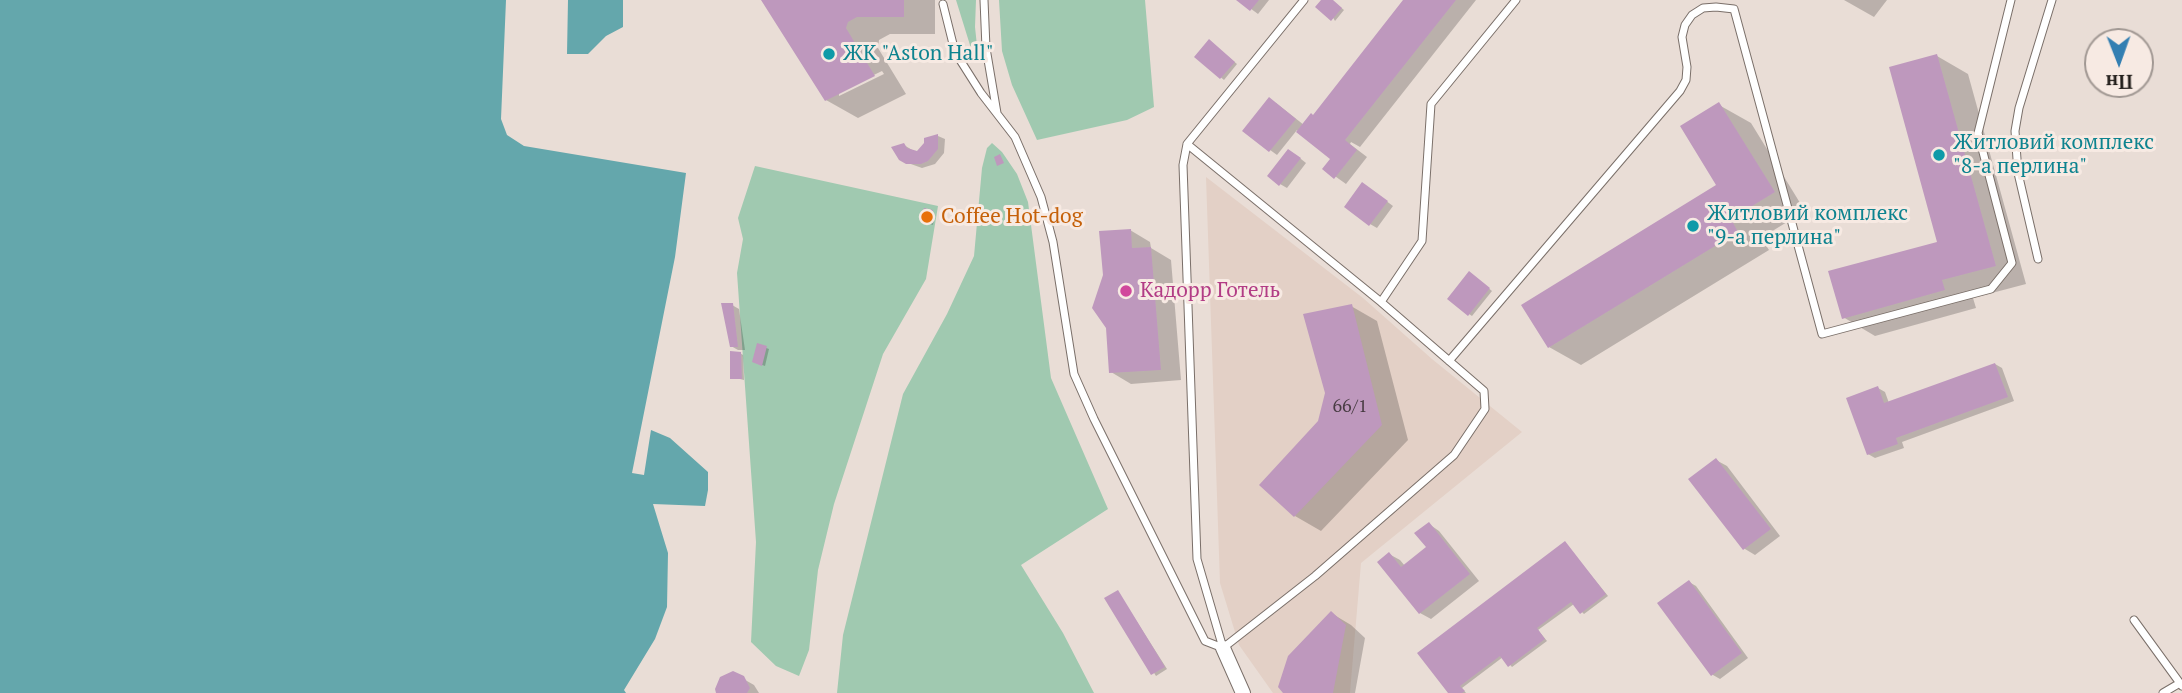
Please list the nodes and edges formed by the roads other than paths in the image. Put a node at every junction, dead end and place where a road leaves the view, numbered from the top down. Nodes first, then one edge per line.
1 (984, 0) edge
2 (1304, 0) edge
3 (1516, 0) edge
4 (1742, 0) edge
5 (2011, 0) edge
6 (2052, 0) edge
7 (943, 4) dead end
8 (1734, 9) junction
9 (997, 114) junction
10 (1187, 144) junction
11 (2038, 259) dead end
12 (1381, 302) junction
13 (1449, 361) junction
14 (2134, 620) dead end
15 (1223, 648) junction
16 (2181, 685) edge
17 (1243, 693) edge
18 (2163, 693) edge

1 - 9 lane
2 - 10 lane
3 - 12 lane
4 - 8 lane
5 - 8 lane
6 - 11 lane
7 - 9 lane
8 - 13 lane
9 - 15 lane
10 - 12 lane
10 - 15 lane
12 - 13 lane
13 - 15 lane
14 - 16 lane
15 - 17 street
16 - 18 lane

